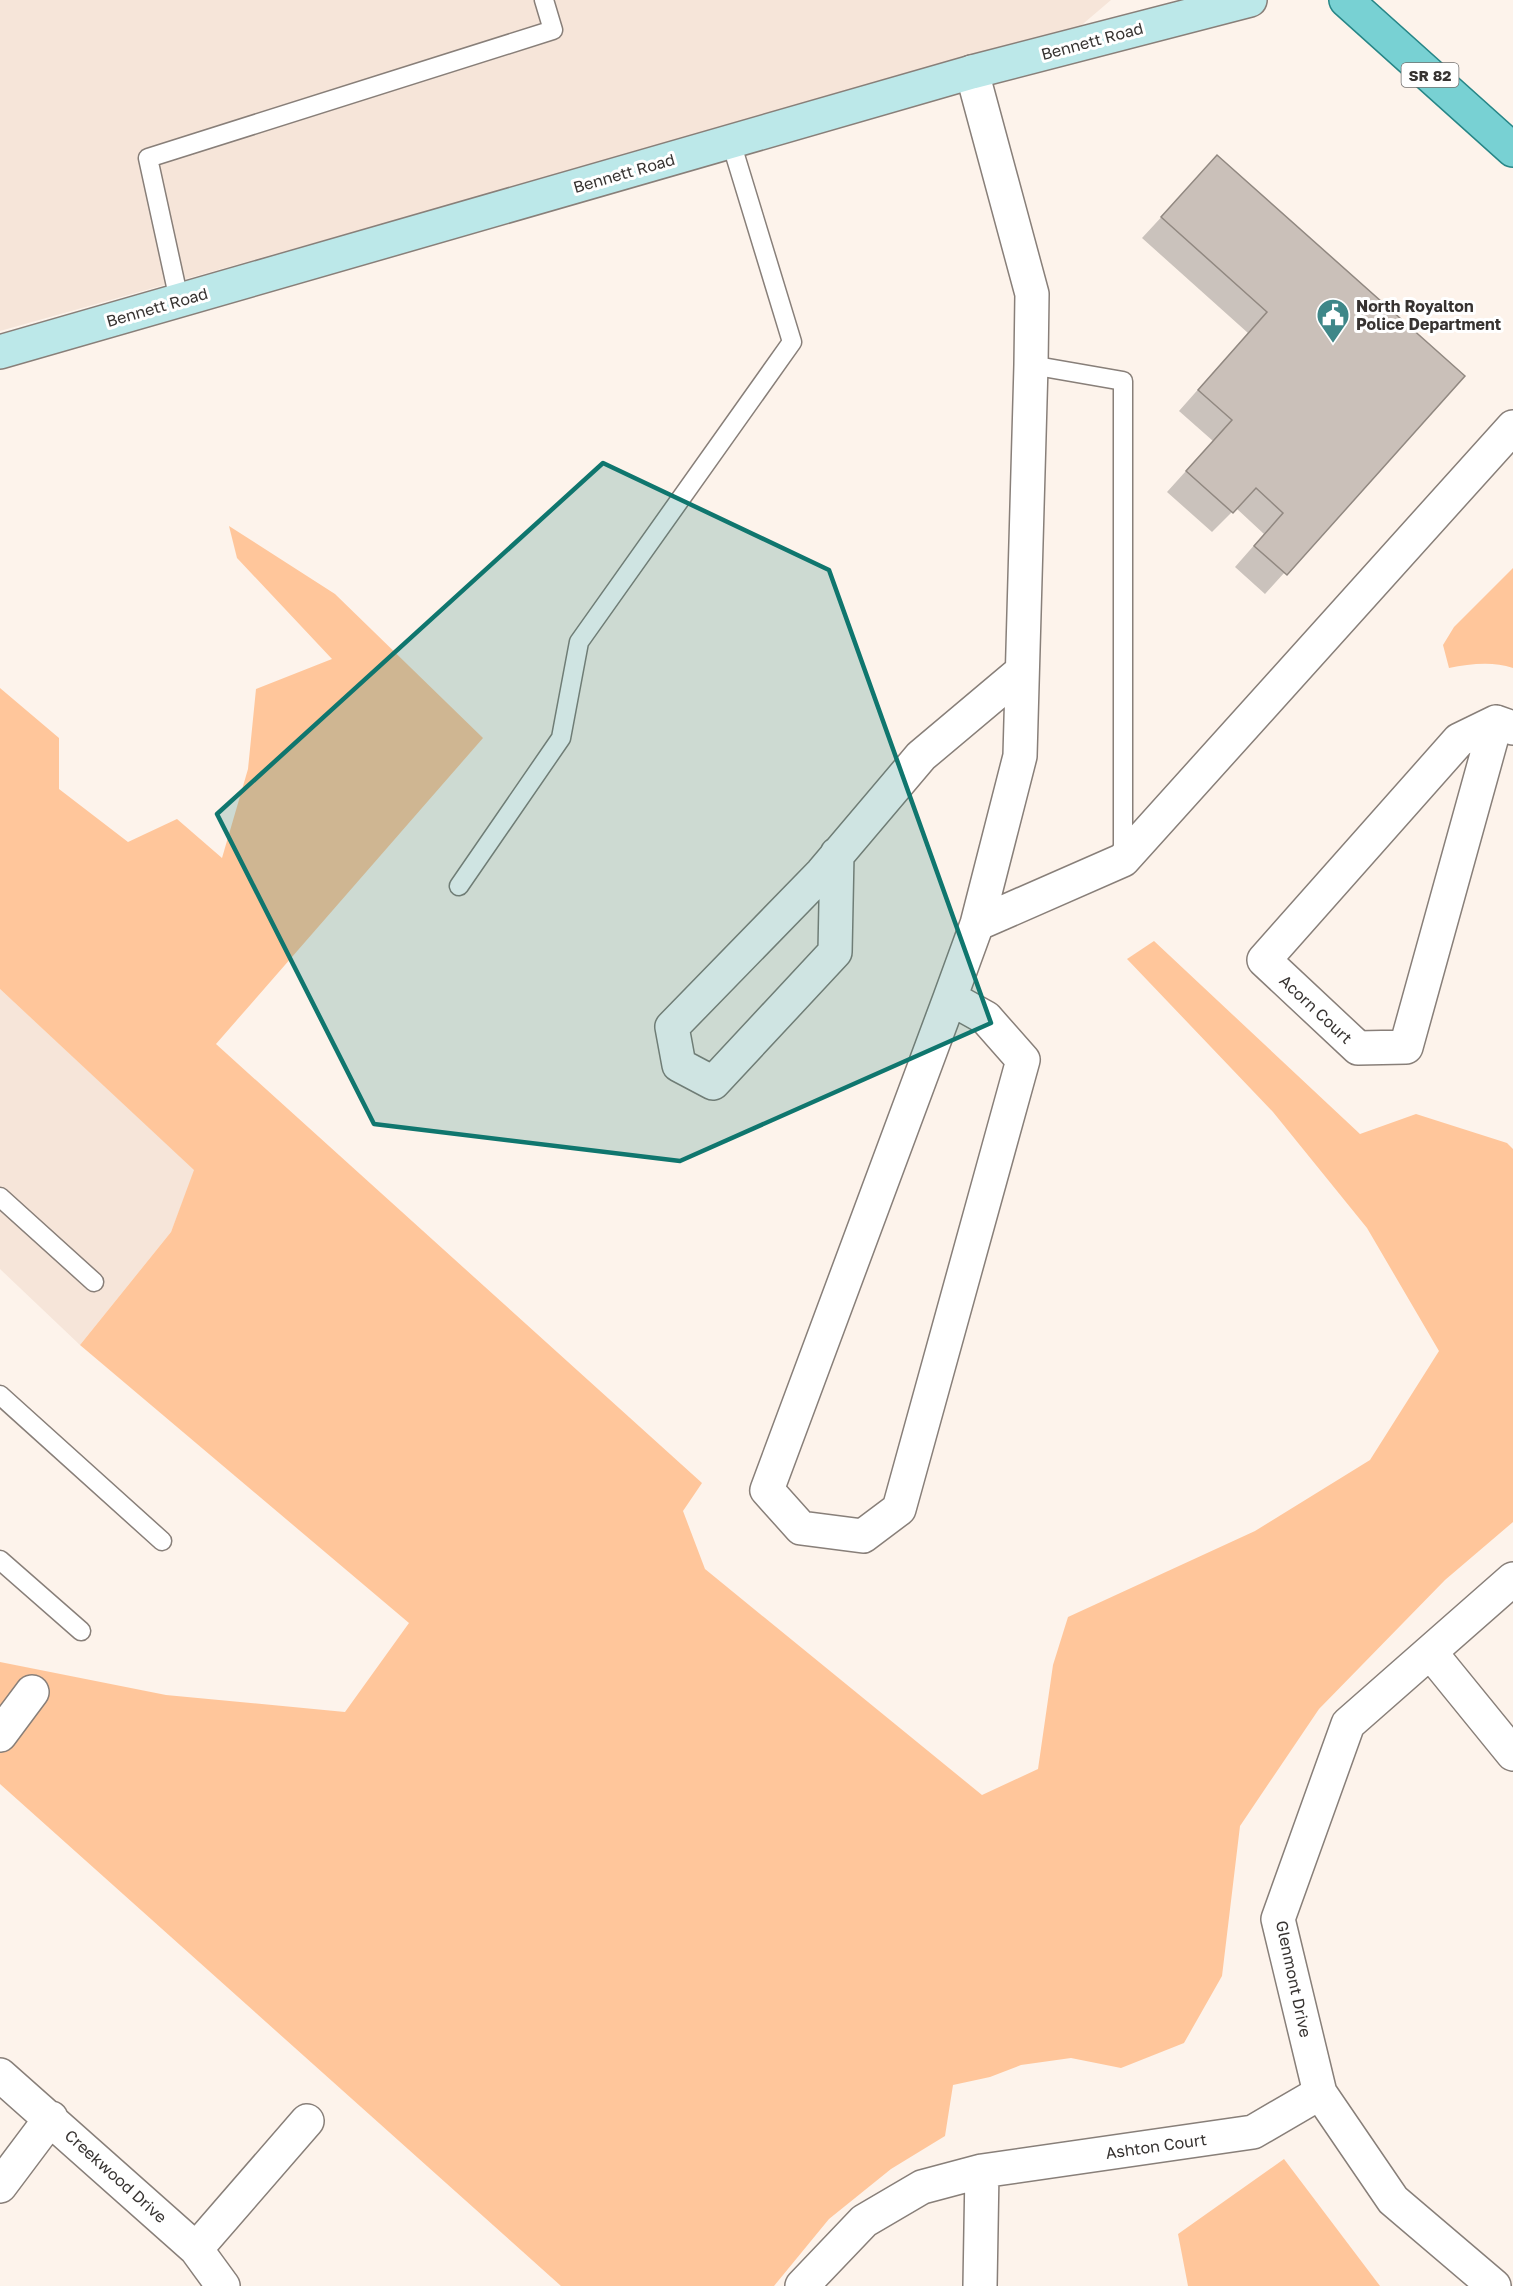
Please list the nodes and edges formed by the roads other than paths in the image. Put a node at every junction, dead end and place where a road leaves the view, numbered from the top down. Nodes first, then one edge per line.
1 (544, 0) edge
2 (1148, 0) edge
3 (1250, 0) edge
4 (1346, 0) edge
5 (1133, 30) junction
6 (972, 72) junction
7 (731, 142) junction
8 (1513, 150) edge
9 (179, 300) junction
10 (0, 352) edge
11 (1031, 366) junction
12 (1513, 427) edge
13 (1022, 671) junction
14 (1504, 725) edge
15 (837, 854) junction
16 (1123, 860) junction
17 (459, 886) dead end
18 (978, 924) junction
19 (950, 998) junction
20 (0, 1197) edge
21 (94, 1282) dead end
22 (0, 1395) edge
23 (162, 1541) dead end
24 (0, 1560) edge
25 (1513, 1579) edge
26 (81, 1631) dead end
27 (1430, 1652) junction
28 (32, 1692) dead end
29 (0, 1735) edge
30 (1513, 1754) edge
31 (0, 2075) edge
32 (1320, 2093) junction
33 (51, 2118) junction
34 (307, 2121) dead end
35 (982, 2171) junction
36 (0, 2186) edge
37 (196, 2249) junction
38 (223, 2286) edge
39 (802, 2286) edge
40 (980, 2286) edge
41 (1494, 2286) edge

1 - 9 lane
2 - 5 street
3 - 5 street, Bennett Road
4 - 8 main road, SR 82
5 - 6 street, Bennett Road
6 - 7 street, Bennett Road
6 - 11 street
7 - 9 street, Bennett Road
7 - 17 lane
9 - 10 street, Bennett Road
11 - 13 street
11 - 16 lane
12 - 16 street
13 - 15 street
13 - 18 street
14 - 14 street, Acorn Court
15 - 15 street
16 - 18 street
18 - 19 street
19 - 19 street
20 - 21 lane
22 - 23 lane
24 - 26 lane
25 - 27 street, Glenmont Drive
27 - 30 street
27 - 32 street, Glenmont Drive
28 - 29 street
31 - 33 street, Creekwood Drive
32 - 35 street, Ashton Court
32 - 41 street, Glenmont Drive
33 - 36 street
33 - 37 street, Creekwood Drive
34 - 37 street
35 - 39 street, Ashton Court
35 - 40 street
37 - 38 street, Creekwood Drive

